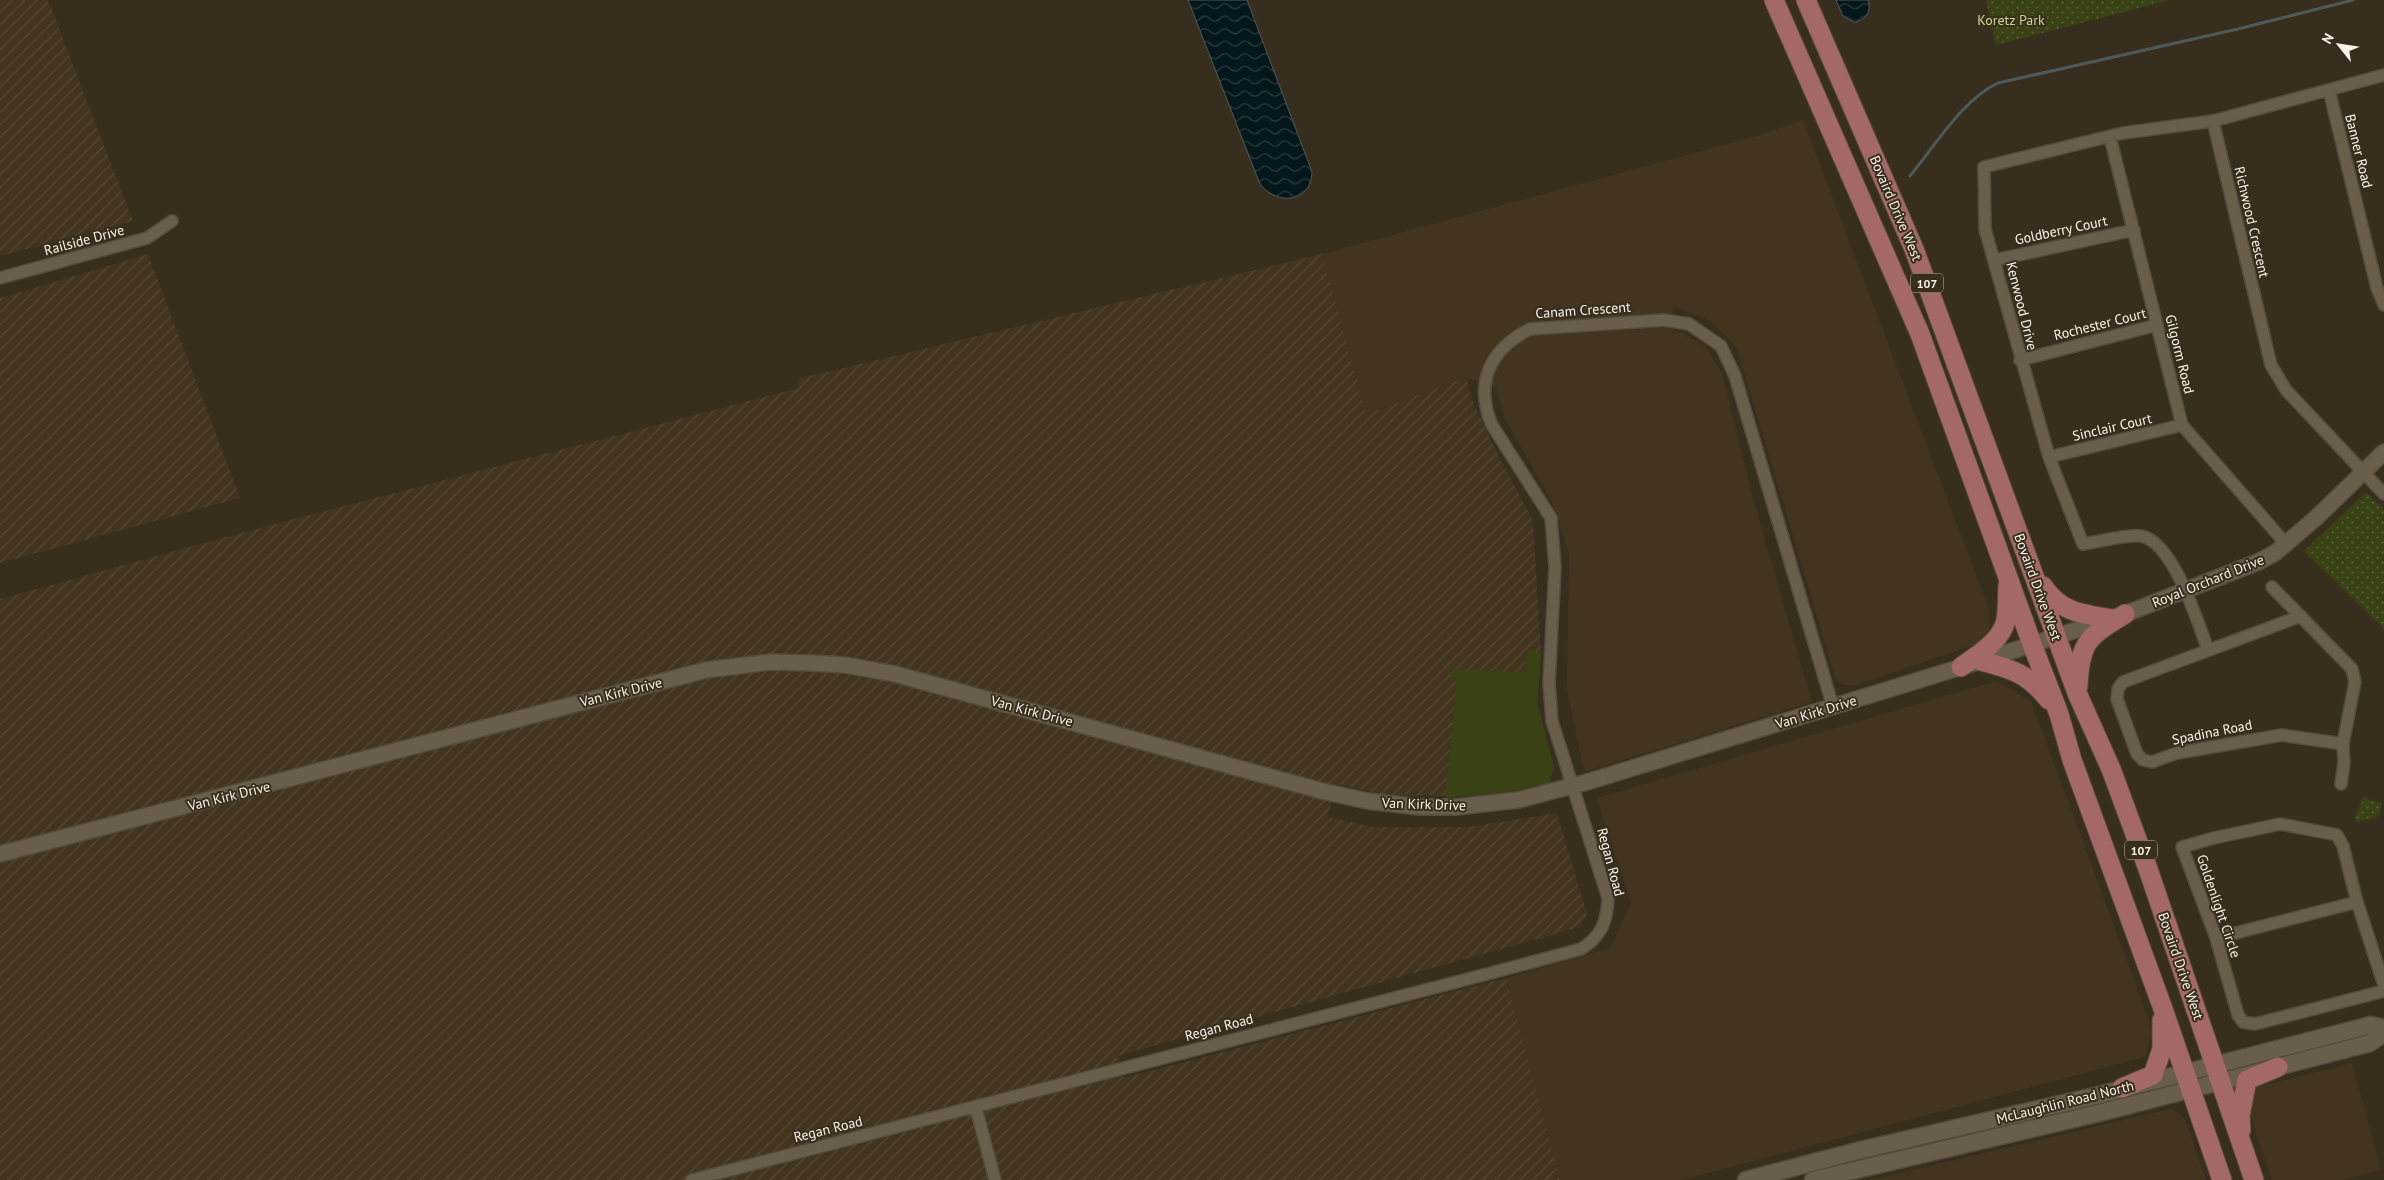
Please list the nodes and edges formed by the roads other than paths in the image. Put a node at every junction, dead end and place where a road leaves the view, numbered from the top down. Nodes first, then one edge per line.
1 (1774, 0) edge
2 (1806, 0) edge
3 (2384, 75) edge
4 (2329, 90) junction
5 (2213, 121) junction
6 (2110, 137) junction
7 (172, 222) dead end
8 (2134, 230) junction
9 (1995, 260) junction
10 (0, 278) edge
11 (2384, 305) edge
12 (2157, 325) junction
13 (2020, 360) junction
14 (2182, 425) junction
15 (2384, 452) edge
16 (2049, 457) junction
17 (2363, 472) junction
18 (2384, 494) edge
19 (2286, 544) junction
20 (2033, 572) junction
21 (2009, 578) junction
22 (2272, 587) dead end
23 (2186, 592) junction
24 (2119, 616) junction
25 (2300, 616) junction
26 (2056, 636) junction
27 (2032, 644) junction
28 (2208, 650) junction
29 (1981, 661) junction
30 (1961, 667) junction
31 (2077, 693) junction
32 (1833, 707) junction
33 (2059, 714) junction
34 (2343, 744) junction
35 (2341, 784) dead end
36 (1573, 786) junction
37 (0, 854) edge
38 (2357, 902) junction
39 (2216, 938) junction
40 (2384, 985) edge
41 (2384, 991) edge
42 (2162, 1006) junction
43 (2384, 1028) edge
44 (2384, 1033) edge
45 (2278, 1067) junction
46 (2217, 1074) junction
47 (2188, 1081) junction
48 (2122, 1088) junction
49 (976, 1108) junction
50 (1956, 1128) junction
51 (2243, 1149) junction
52 (1935, 1150) junction
53 (692, 1180) edge
54 (995, 1180) edge
55 (1746, 1180) edge
56 (1813, 1180) edge
57 (2222, 1180) edge
58 (2254, 1180) edge

1 - 21 main road, Bovaird Drive West / 107
2 - 20 main road, Bovaird Drive West / 107
3 - 4 street
4 - 5 street
4 - 11 street, Banner Road
5 - 6 street, Kenwood Drive
5 - 17 street, Richwood Crescent
6 - 8 street, Gilgorm Road
6 - 9 street, Kenwood Drive
7 - 10 street, Railside Drive
8 - 9 street, Goldberry Court
8 - 12 street, Gilgorm Road
9 - 13 street, Kenwood Drive
12 - 13 street, Rochester Court
12 - 14 street, Gilgorm Road
13 - 16 street, Kenwood Drive
14 - 16 street, Sinclair Court
14 - 19 street, Gilgorm Road
15 - 17 street, Royal Orchard Drive
16 - 23 street, Kenwood Drive
17 - 18 street, Richwood Crescent
17 - 19 street, Royal Orchard Drive
19 - 23 street, Royal Orchard Drive
20 - 24 main road
20 - 26 main road, Bovaird Drive West / 107
21 - 27 main road, Bovaird Drive West / 107
21 - 30 main road
22 - 25 street
23 - 24 street, Royal Orchard Drive
23 - 28 street
24 - 26 street, Royal Orchard Drive
24 - 31 main road
25 - 28 street, Spadina Road
25 - 34 street
26 - 27 street, Van Kirk Drive
26 - 31 main road, Bovaird Drive West / 107
27 - 29 street, Van Kirk Drive
27 - 33 main road, Bovaird Drive West / 107
28 - 34 street, Spadina Road
29 - 30 street, Van Kirk Drive
29 - 33 main road
30 - 32 street, Van Kirk Drive
31 - 46 main road, Bovaird Drive West / 107
32 - 36 street, Van Kirk Drive
32 - 36 street, Canam Crescent
33 - 42 main road, Bovaird Drive West / 107
34 - 35 street
36 - 37 street, Van Kirk Drive
36 - 49 street, Regan Road
38 - 39 street
38 - 39 street, Goldenlight Circle
38 - 40 street, Goldenlight Circle
39 - 41 street, Goldenlight Circle
42 - 47 main road, Bovaird Drive West / 107
42 - 48 main road
43 - 46 main road, McLaughlin Road North
44 - 45 main road, McLaughlin Road North
45 - 46 main road, McLaughlin Road North
45 - 51 main road
46 - 47 main road, McLaughlin Road North
46 - 51 main road, Bovaird Drive West / 107
47 - 48 main road, McLaughlin Road North
47 - 52 main road, McLaughlin Road North
47 - 57 main road, Bovaird Drive West / 107
48 - 50 main road, McLaughlin Road North
49 - 53 street, Regan Road
49 - 54 street
50 - 52 main road
50 - 55 main road, McLaughlin Road North
51 - 58 main road, Bovaird Drive West / 107
52 - 56 main road, McLaughlin Road North

